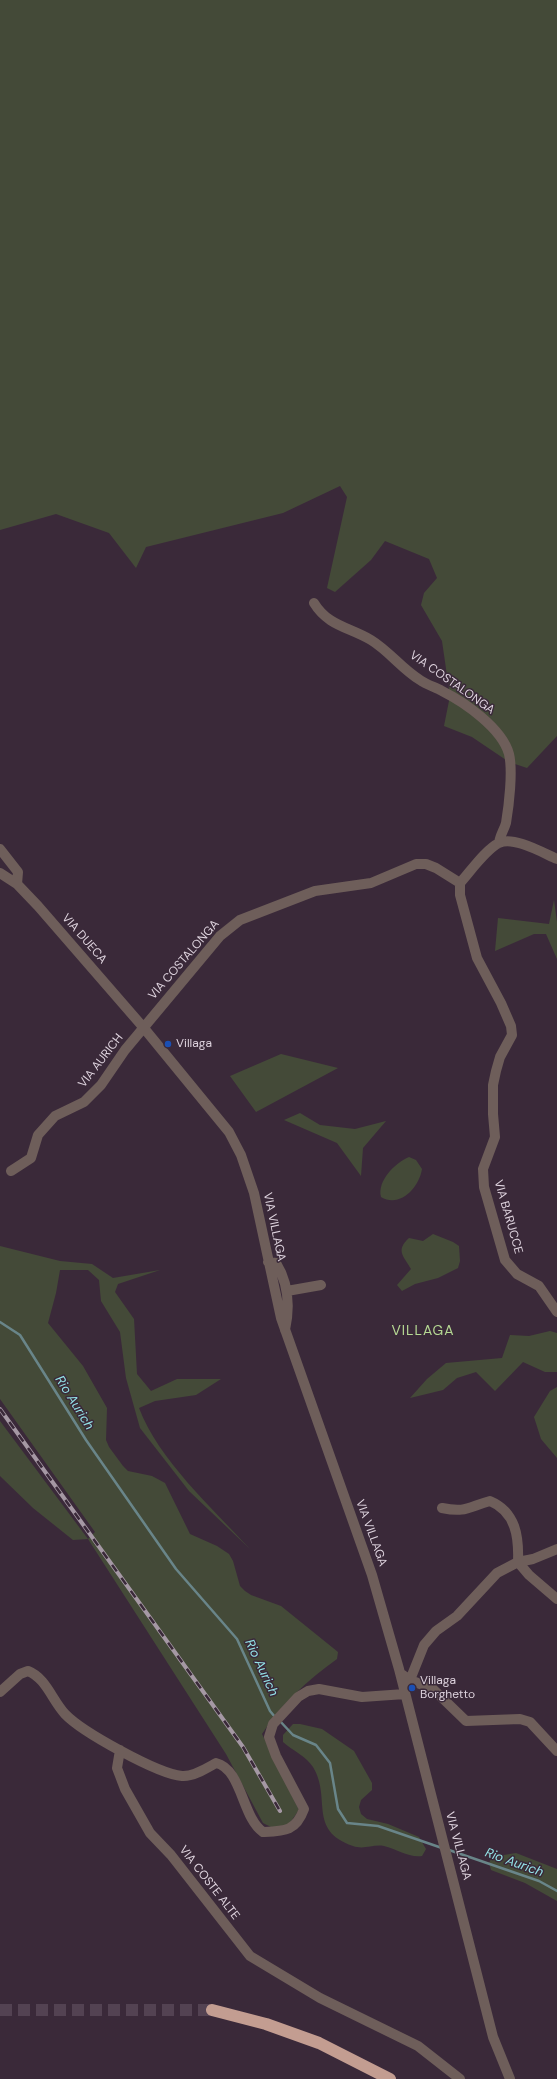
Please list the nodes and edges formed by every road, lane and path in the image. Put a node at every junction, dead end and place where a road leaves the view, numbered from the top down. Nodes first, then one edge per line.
1 (314, 603) dead end
2 (499, 843) junction
3 (0, 849) edge
4 (557, 859) edge
5 (0, 873) edge
6 (460, 883) junction
7 (17, 884) junction
8 (144, 1027) junction
9 (11, 1171) dead end
10 (268, 1262) junction
11 (321, 1285) dead end
12 (288, 1291) junction
13 (557, 1312) edge
14 (285, 1330) junction
15 (442, 1508) dead end
16 (557, 1549) edge
17 (518, 1562) junction
18 (557, 1599) edge
19 (400, 1673) junction
20 (410, 1680) junction
21 (0, 1692) edge
22 (405, 1694) junction
23 (120, 1750) junction
24 (557, 1751) edge
25 (212, 2010) tunnel mouth
26 (390, 2079) edge
27 (460, 2079) edge
28 (510, 2079) edge

1 - 2 street, VIA COSTALONGA
2 - 4 street
2 - 6 street, VIA COSTALONGA
3 - 7 street
5 - 7 street, VIA DUECA
6 - 8 street, VIA COSTALONGA
6 - 13 street, VIA BARUCCE
7 - 8 street, VIA DUECA
8 - 9 street, VIA AURICH
8 - 10 street, VIA VILLAGA
10 - 12 street
10 - 14 street, VIA VILLAGA
11 - 12 street
12 - 14 street
14 - 19 street, VIA VILLAGA
15 - 17 street
16 - 17 street
17 - 18 street
17 - 20 street
19 - 20 street
19 - 22 street, VIA VILLAGA
20 - 24 street
21 - 23 street
22 - 23 street
22 - 28 street, VIA VILLAGA
23 - 27 street, VIA COSTE ALTE
25 - 26 highway

